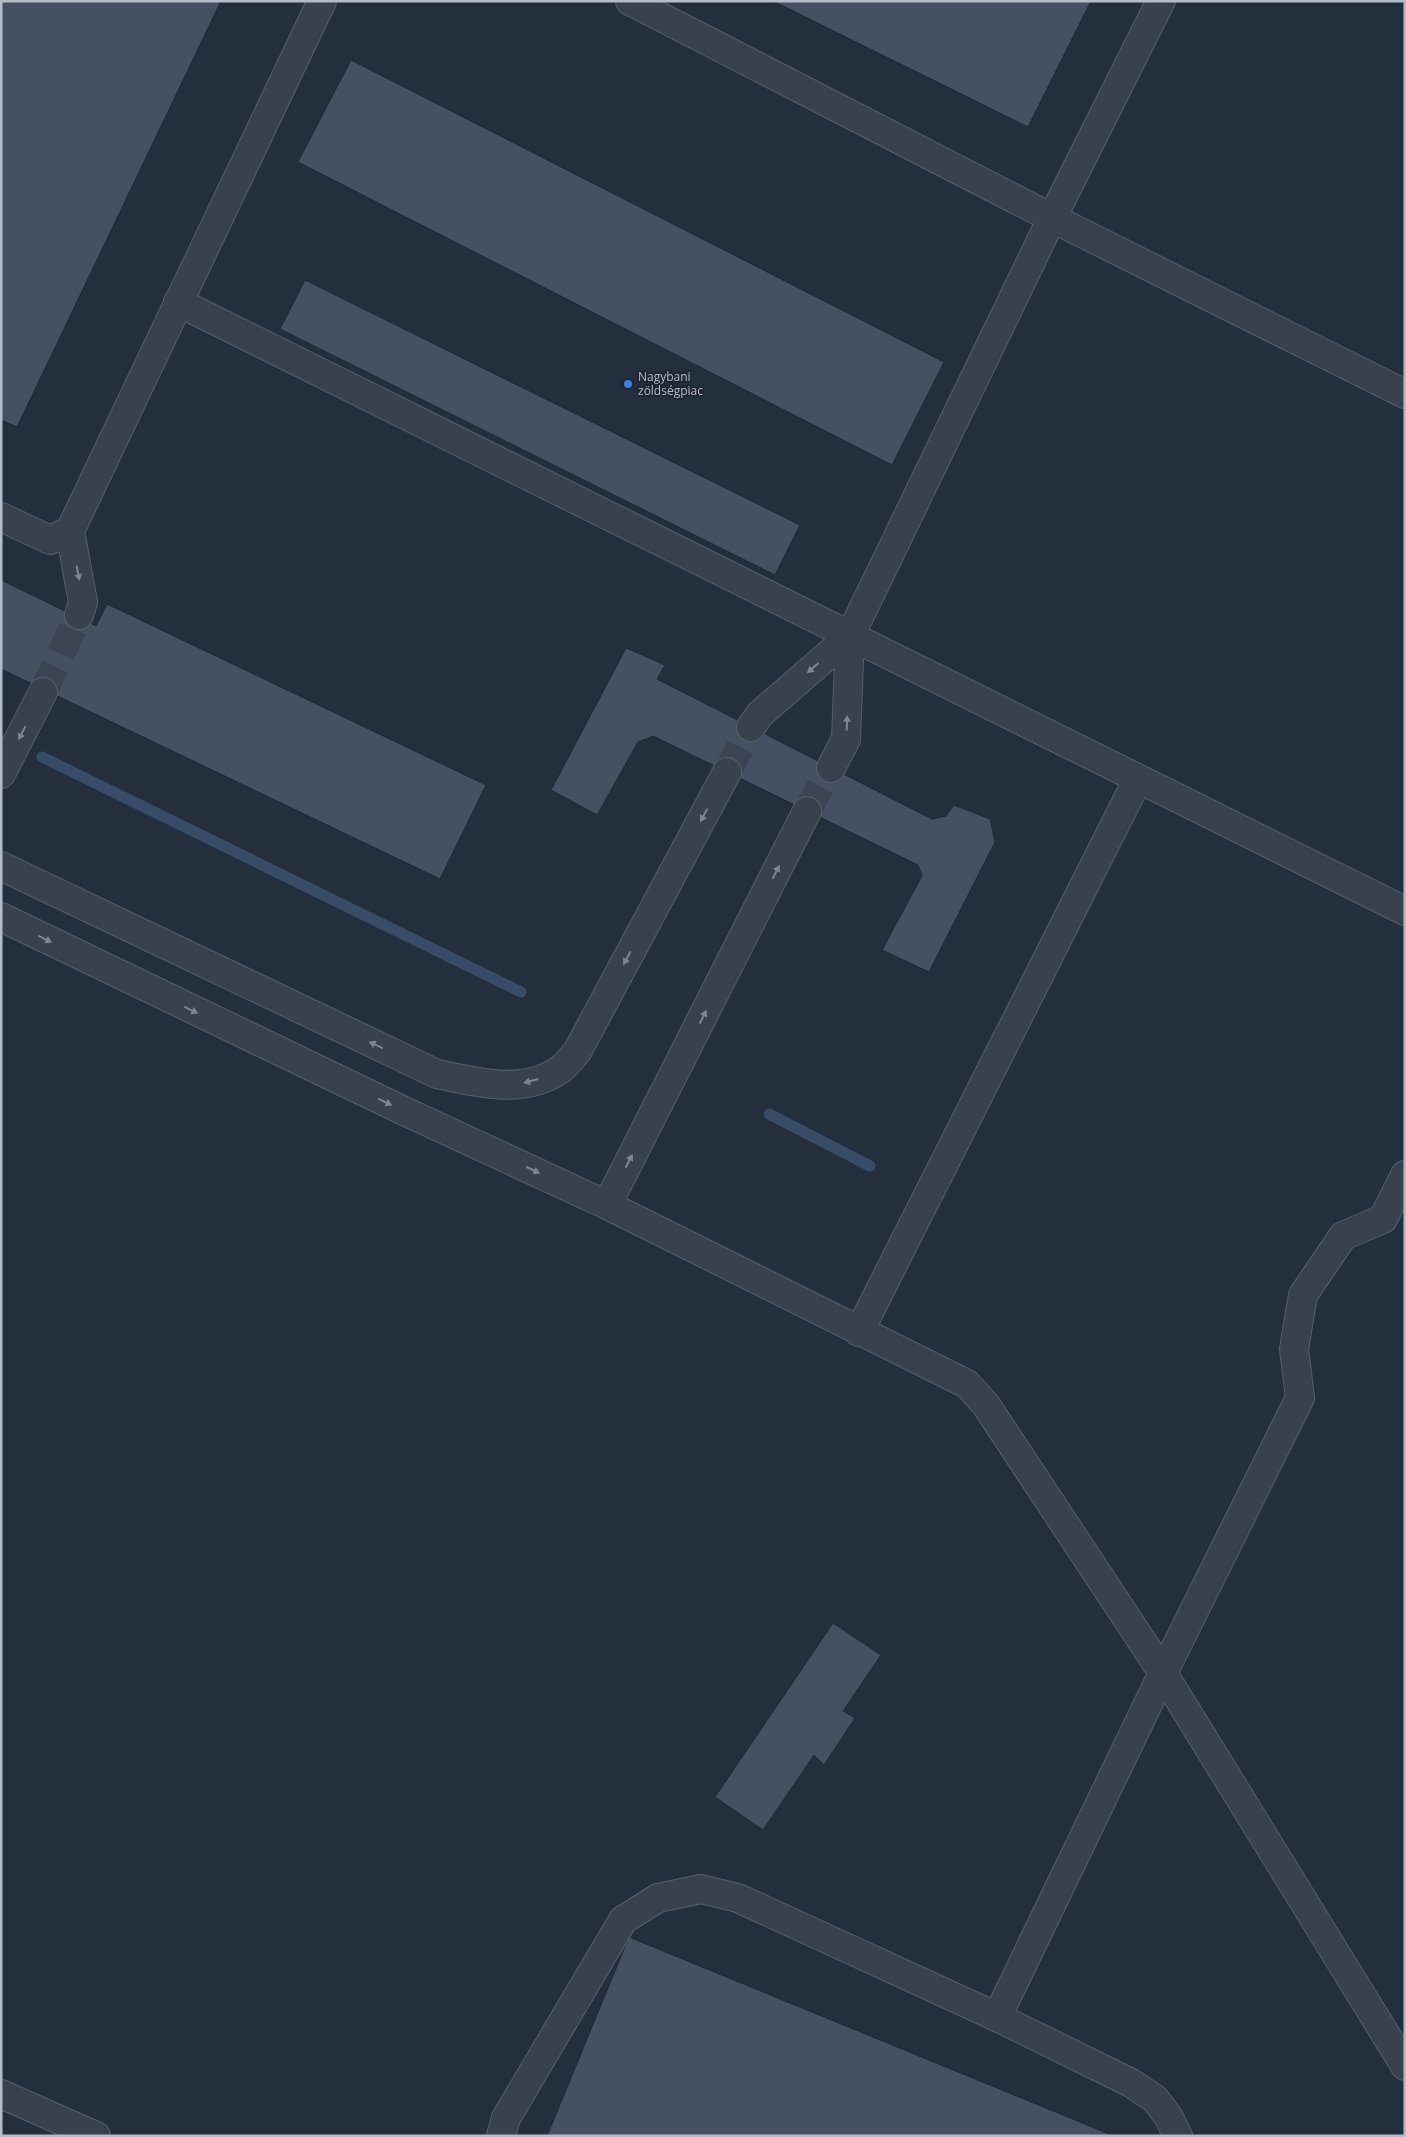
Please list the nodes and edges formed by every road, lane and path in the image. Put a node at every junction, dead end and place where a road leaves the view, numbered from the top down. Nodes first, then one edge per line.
1 (322, 1) edge
2 (630, 1) edge
3 (1160, 1) edge
4 (1052, 218) junction
5 (178, 302) junction
6 (1405, 394) edge
7 (1, 517) edge
8 (70, 531) junction
9 (79, 615) tunnel mouth
10 (850, 636) junction
11 (42, 692) tunnel mouth
12 (751, 727) tunnel mouth
13 (830, 768) tunnel mouth
14 (727, 772) tunnel mouth
15 (1, 774) edge
16 (1138, 779) junction
17 (807, 811) tunnel mouth
18 (1, 866) edge
19 (1405, 911) edge
20 (1, 917) edge
21 (1405, 1176) edge
22 (607, 1205) junction
23 (859, 1332) junction
24 (1163, 1673) junction
25 (997, 2017) junction
26 (1405, 2066) edge
27 (1, 2094) edge
28 (96, 2136) edge
29 (501, 2136) edge
30 (1178, 2136) edge

1 - 5 street
2 - 4 street
3 - 4 street
4 - 6 street
4 - 10 street
5 - 8 street
5 - 10 street
7 - 8 street
8 -> 9 street
10 -> 12 street
13 -> 10 street
10 - 16 street
11 -> 15 street
14 -> 18 street
16 - 19 street
16 - 23 street
22 -> 17 street
20 -> 22 street
21 - 24 street
22 - 23 street
23 - 24 street
24 - 25 street
24 - 26 street
25 - 29 street
25 - 30 street
27 - 28 street

